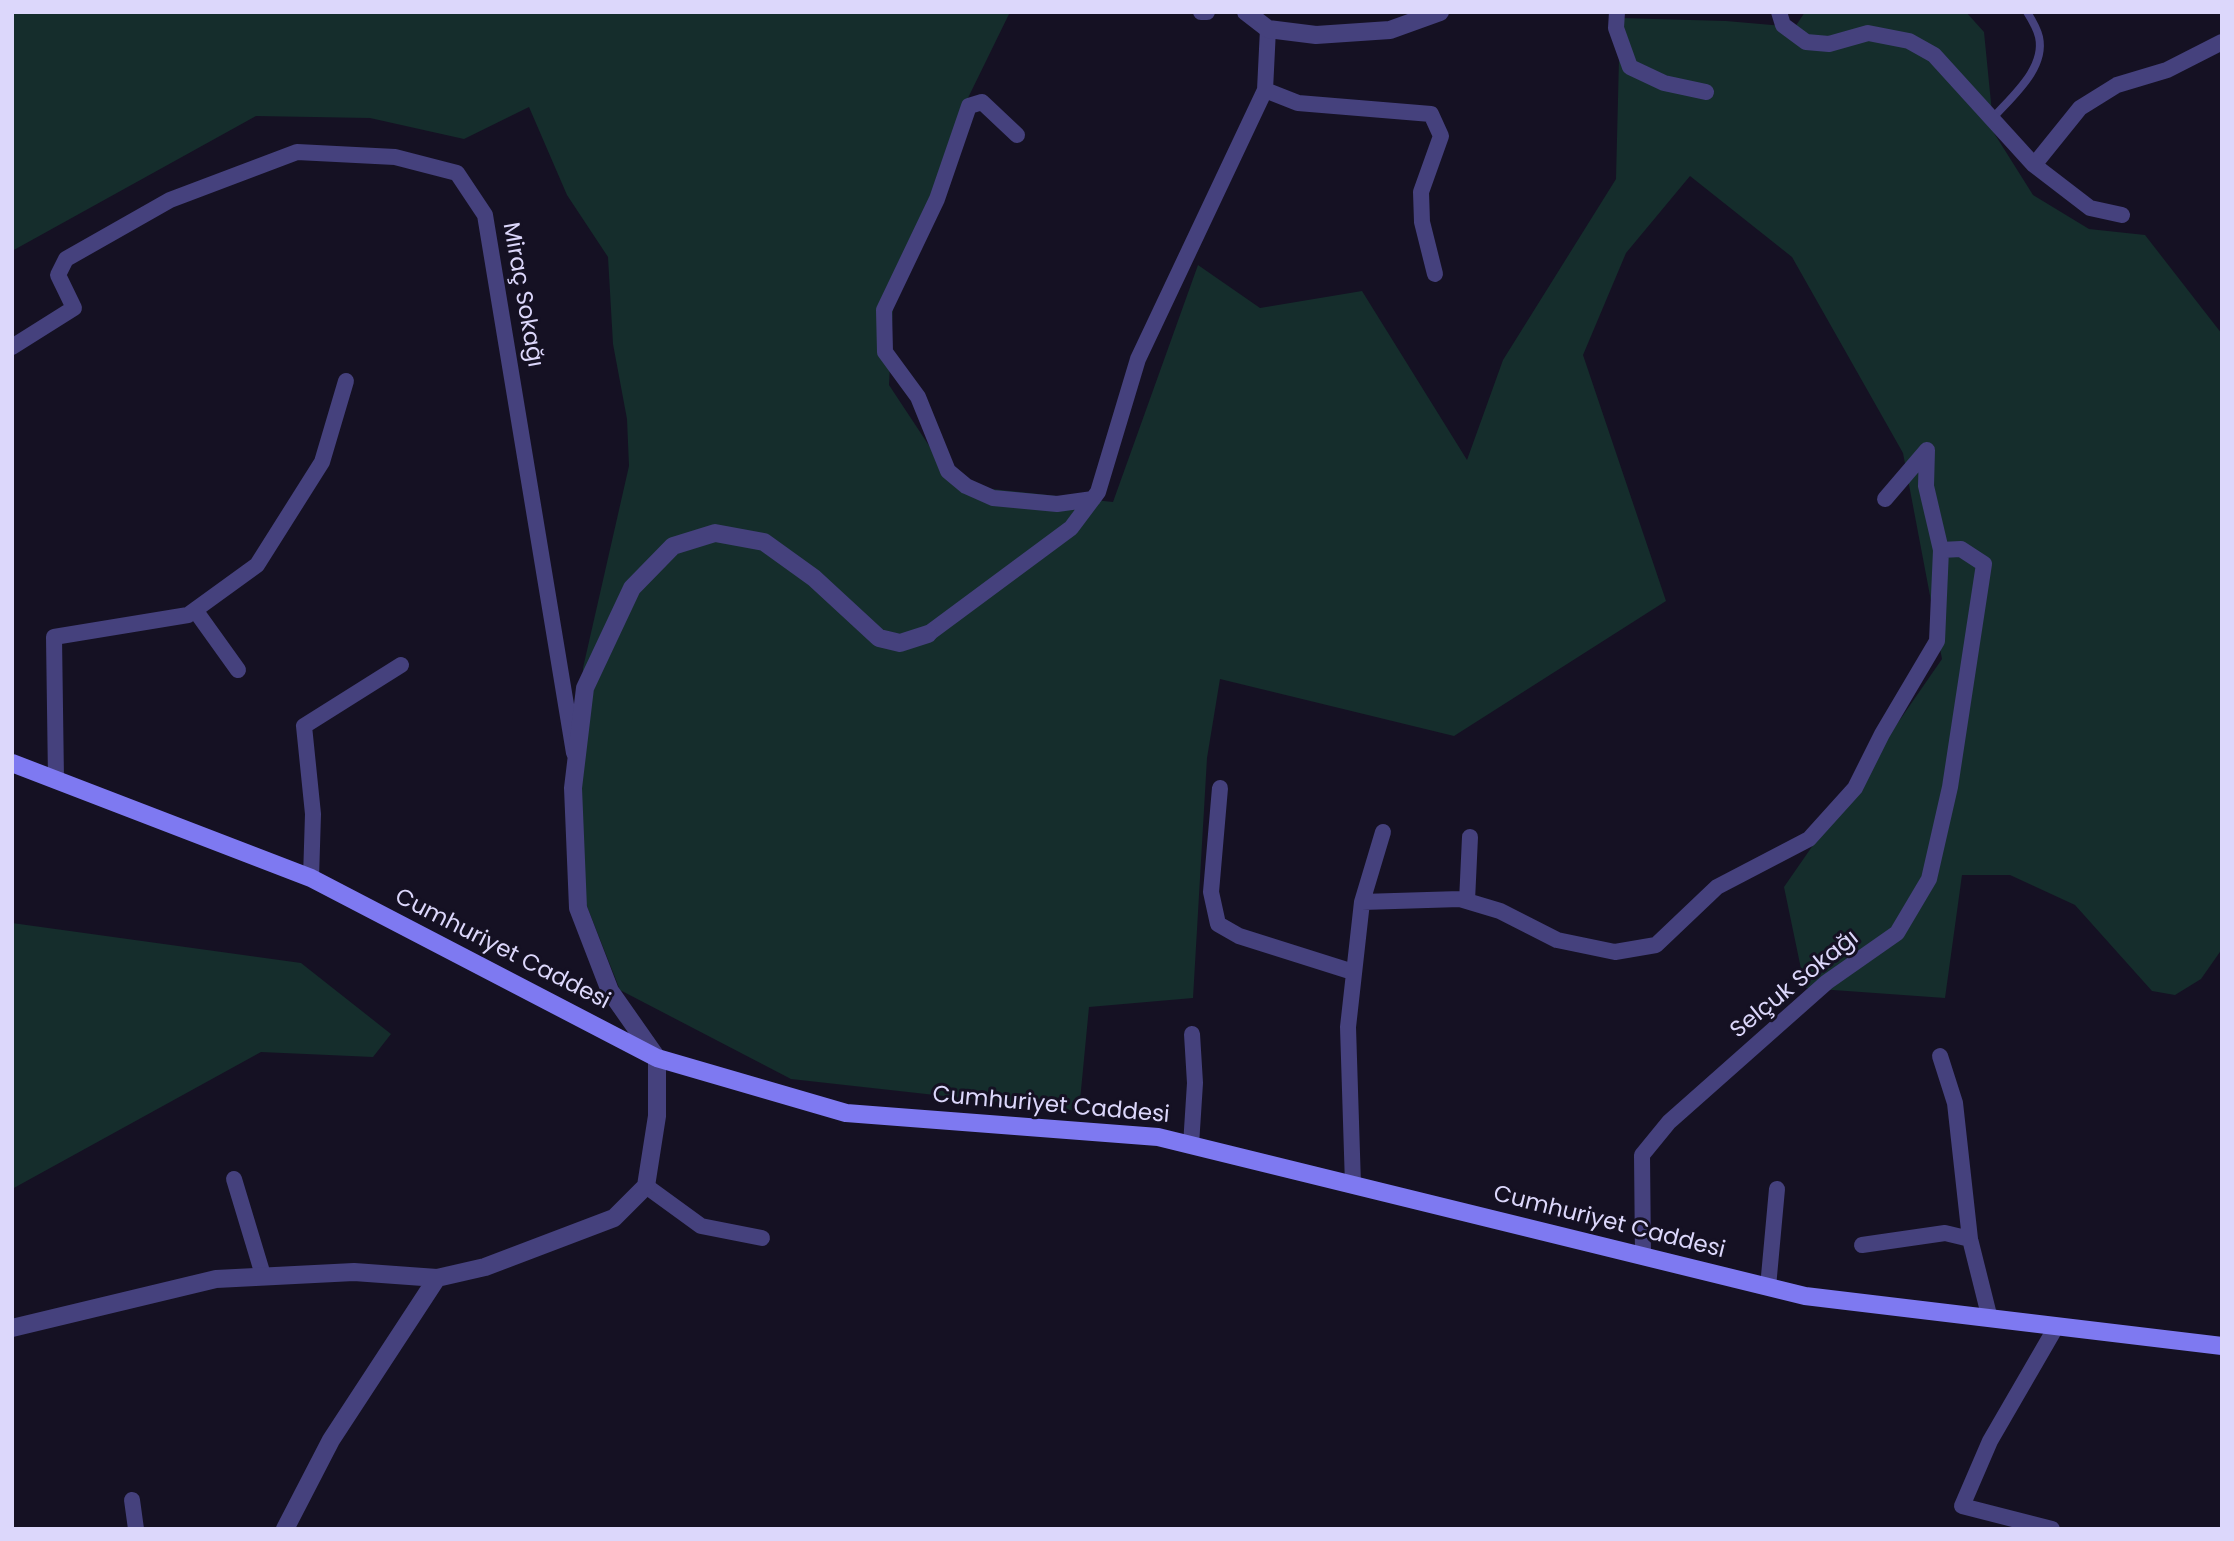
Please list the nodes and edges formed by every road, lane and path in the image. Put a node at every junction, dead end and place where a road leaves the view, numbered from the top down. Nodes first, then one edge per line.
1 (1201, 12) edge
2 (1207, 12) edge
3 (1246, 12) edge
4 (1440, 12) edge
5 (1617, 12) edge
6 (1779, 12) edge
7 (2027, 12) edge
8 (1398, 20) edge
9 (1268, 29) junction
10 (2222, 42) edge
11 (1265, 90) junction
12 (1706, 92) dead end
13 (1992, 119) junction
14 (1017, 135) dead end
15 (2034, 165) junction
16 (2122, 215) dead end
17 (1435, 274) dead end
18 (12, 347) edge
19 (346, 381) dead end
20 (1093, 499) junction
21 (1885, 499) dead end
22 (1941, 550) junction
23 (195, 610) junction
24 (928, 634) joint
25 (401, 665) dead end
26 (239, 670) dead end
27 (576, 762) junction
28 (12, 763) edge
29 (57, 780) junction
30 (1220, 788) dead end
31 (1383, 832) dead end
32 (1470, 837) dead end
33 (311, 878) junction
34 (1467, 901) junction
35 (1362, 902) junction
36 (1353, 972) junction
37 (1192, 1034) dead end
38 (1940, 1056) dead end
39 (657, 1058) junction
40 (1191, 1145) junction
41 (234, 1179) dead end
42 (1353, 1185) junction
43 (646, 1186) junction
44 (1777, 1189) dead end
45 (762, 1238) dead end
46 (1970, 1239) junction
47 (1863, 1245) dead end
48 (1643, 1256) junction
49 (263, 1275) junction
50 (437, 1278) junction
51 (1768, 1287) junction
52 (1990, 1319) junction
53 (2056, 1327) junction
54 (12, 1328) edge
55 (2222, 1346) edge
56 (132, 1500) dead end
57 (136, 1529) edge
58 (285, 1529) edge
59 (2052, 1529) edge

1 - 2 street
3 - 9 street
4 - 8 street
5 - 12 street
6 - 13 street
7 - 13 lane
8 - 9 street
9 - 11 street
10 - 15 street
11 - 17 street
11 - 20 street
13 - 15 street
14 - 20 street
15 - 16 street
18 - 27 street, Miraç Sokağı
19 - 23 street
20 - 24 street
21 - 22 street
22 - 34 street
22 - 48 street, Selçuk Sokağı
23 - 26 street
23 - 29 street
24 - 27 street
25 - 33 street
27 - 39 street
28 - 29 main road, Cumhuriyet Caddesi
29 - 33 main road, Cumhuriyet Caddesi
30 - 36 street
31 - 35 street
32 - 34 street
33 - 39 main road, Cumhuriyet Caddesi
34 - 35 street
35 - 36 street
36 - 42 street
37 - 40 street
38 - 46 street
39 - 40 main road, Cumhuriyet Caddesi
39 - 43 street
40 - 42 main road, Cumhuriyet Caddesi
41 - 49 street
42 - 48 main road, Cumhuriyet Caddesi
43 - 45 street
43 - 50 street
44 - 51 street
46 - 47 street
46 - 52 street
48 - 51 main road, Cumhuriyet Caddesi
49 - 50 street
49 - 54 street
50 - 58 street
51 - 52 main road, Cumhuriyet Caddesi
52 - 53 main road, Cumhuriyet Caddesi
53 - 55 main road, Cumhuriyet Caddesi
53 - 59 street
56 - 57 street

